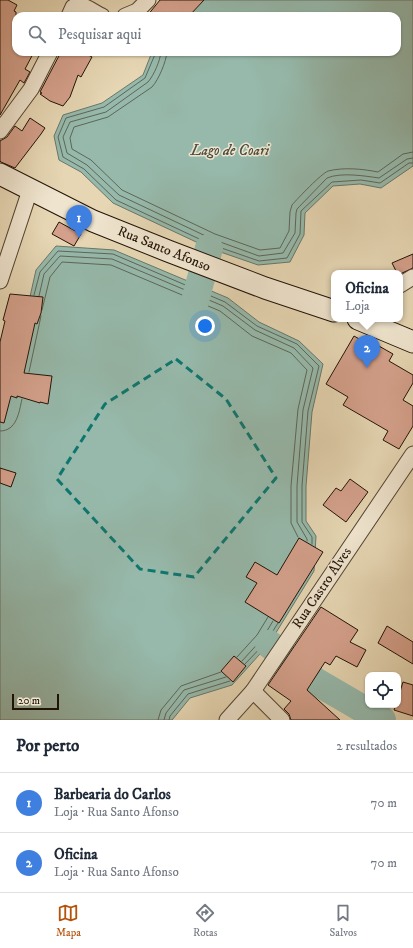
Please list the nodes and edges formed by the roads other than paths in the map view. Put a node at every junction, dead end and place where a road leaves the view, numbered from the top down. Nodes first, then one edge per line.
1 (148, 0) edge
2 (71, 12) edge
3 (93, 12) edge
4 (135, 12) edge
5 (48, 56) edge
6 (0, 132) edge
7 (0, 174) edge
8 (30, 190) junction
9 (413, 277) edge
10 (0, 281) edge
11 (403, 283) edge
12 (331, 310) edge
13 (367, 322) edge
14 (413, 342) edge
15 (412, 459) edge
16 (253, 691) junction
17 (227, 720) edge
18 (282, 720) edge

1 - 4 street
2 - 3 street
5 - 6 street
7 - 8 main road, Rua Santo Afonso
8 - 10 street
8 - 12 main road, Rua Santo Afonso
9 - 11 street
13 - 14 main road
15 - 16 street, Rua Castro Alves
16 - 17 street, Rua Castro Alves
16 - 18 street

